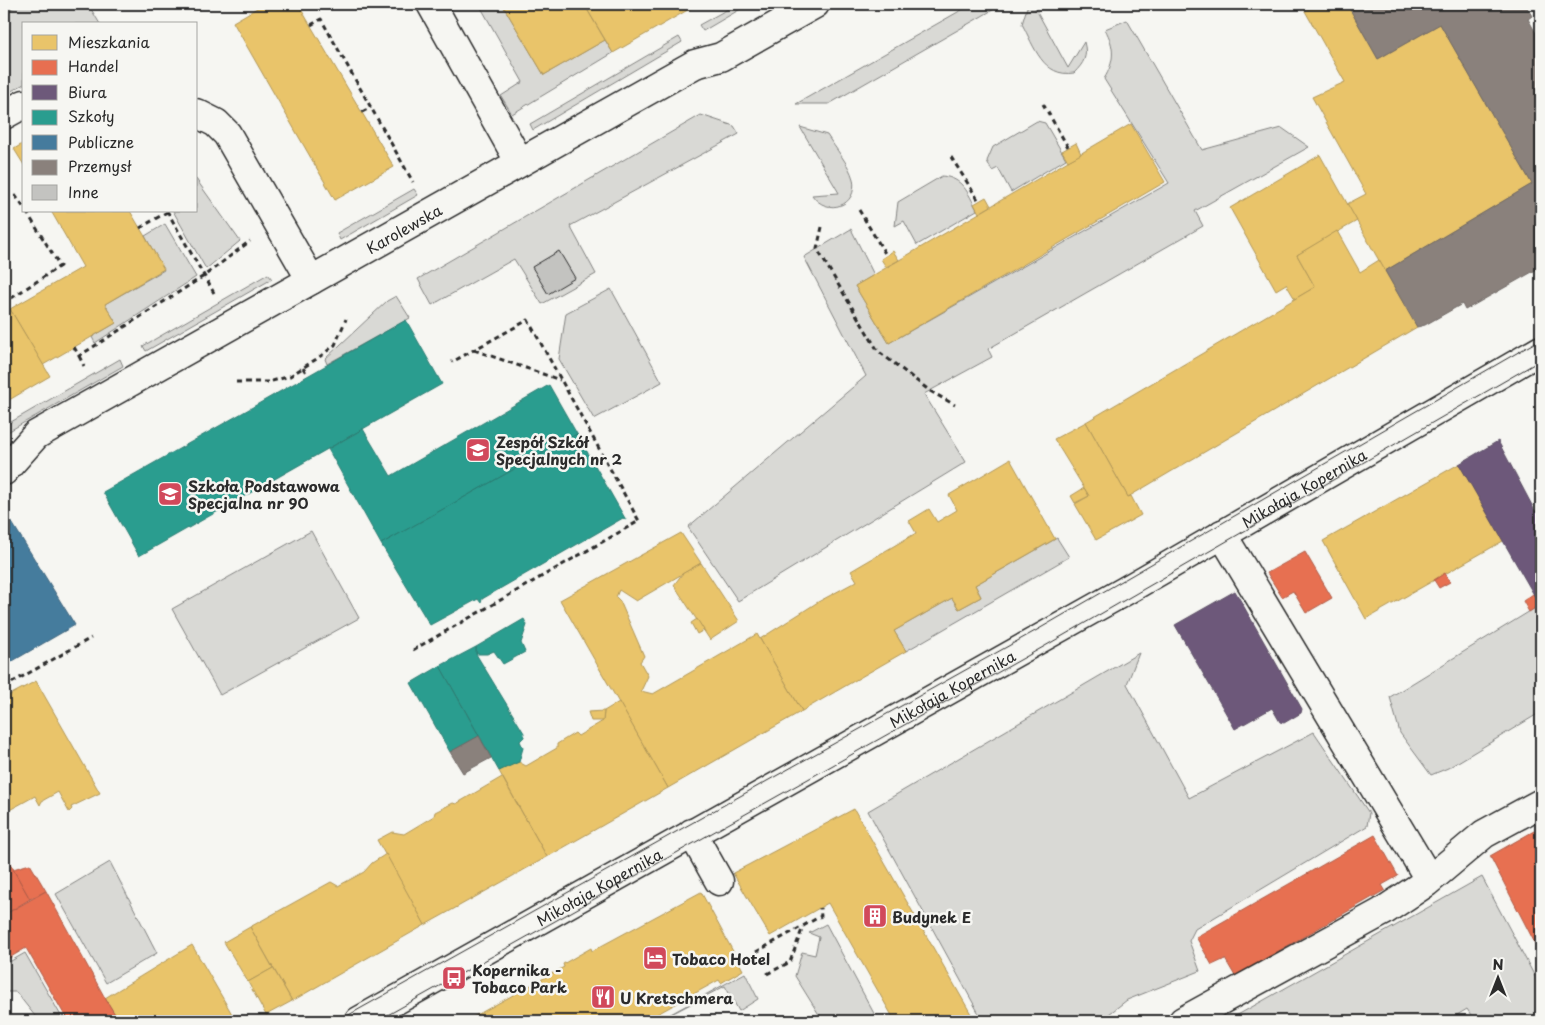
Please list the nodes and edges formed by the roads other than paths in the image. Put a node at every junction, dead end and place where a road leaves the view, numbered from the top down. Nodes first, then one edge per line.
1 (430, 4) edge
2 (816, 4) edge
3 (22, 105) edge
4 (198, 114) edge
5 (4, 115) edge
6 (518, 161) junction
7 (311, 280) junction
8 (1541, 350) edge
9 (4, 471) edge
10 (1222, 534) junction
11 (1541, 804) edge
12 (692, 833) junction
13 (1429, 879) junction
14 (719, 881) dead end
15 (358, 1021) edge
16 (1183, 1021) edge

1 - 6 street
2 - 6 street, Karolewska
3 - 5 street
4 - 7 street
6 - 7 street, Karolewska
7 - 9 street, Karolewska
8 - 10 street, Mikołaja Kopernika
10 - 12 street, Mikołaja Kopernika
10 - 13 street
11 - 13 street
12 - 14 street
12 - 15 street, Mikołaja Kopernika
13 - 16 street

